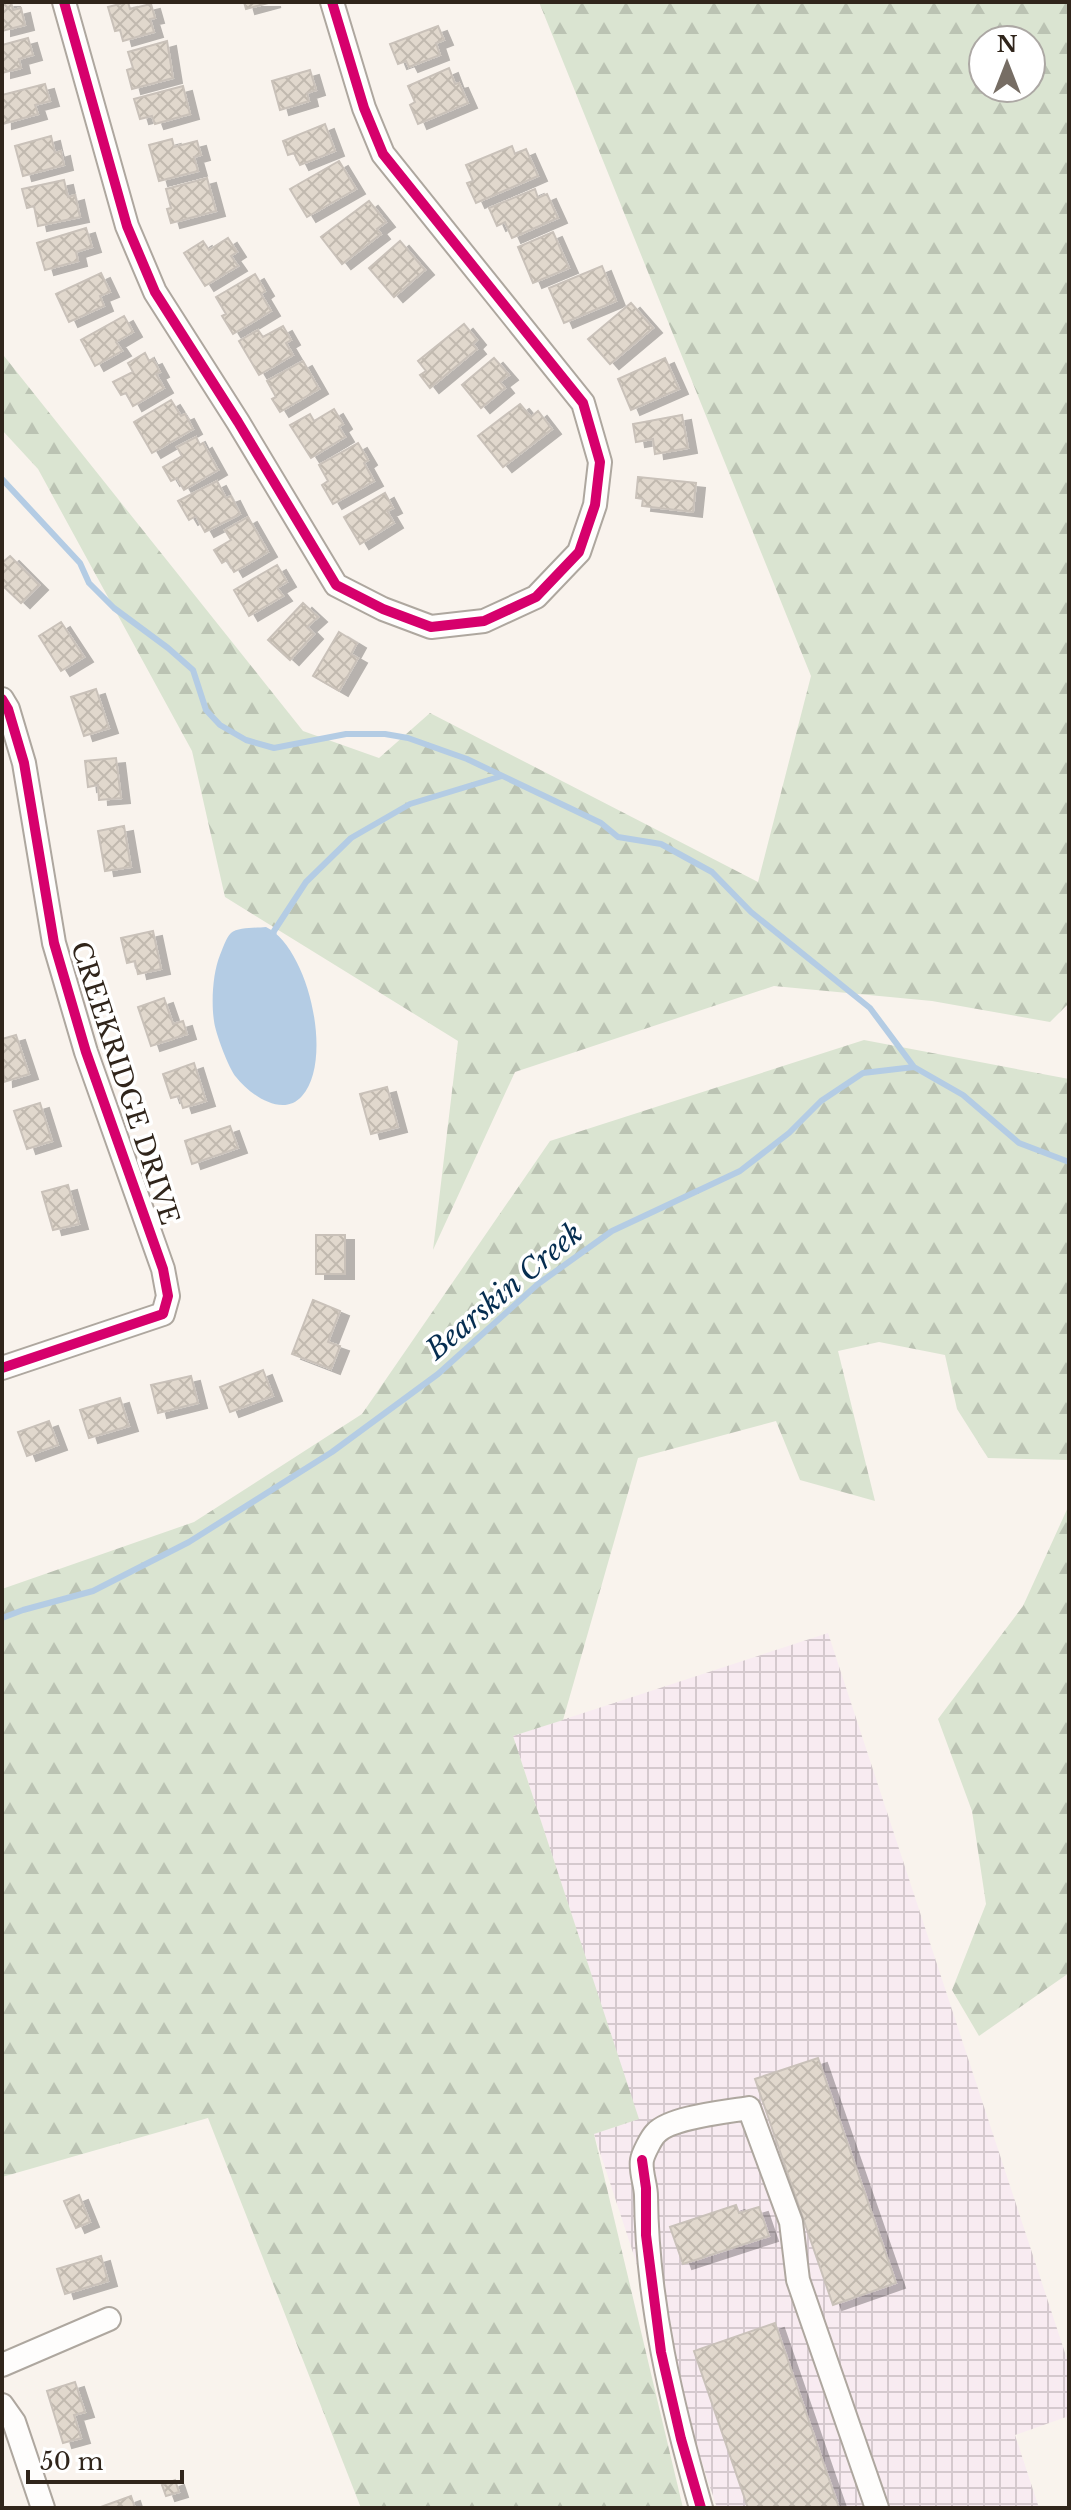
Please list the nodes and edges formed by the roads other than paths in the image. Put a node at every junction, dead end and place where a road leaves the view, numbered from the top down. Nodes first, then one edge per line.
1 (64, 2) edge
2 (332, 2) edge
3 (2, 699) edge
4 (2, 1368) edge
5 (109, 2319) dead end
6 (2, 2365) edge
7 (2, 2405) edge
8 (43, 2508) edge
9 (701, 2508) edge
10 (877, 2508) edge

1 - 2 street
3 - 4 street, CREEKRIDGE DRIVE
5 - 6 street
7 - 8 street
9 - 10 street

